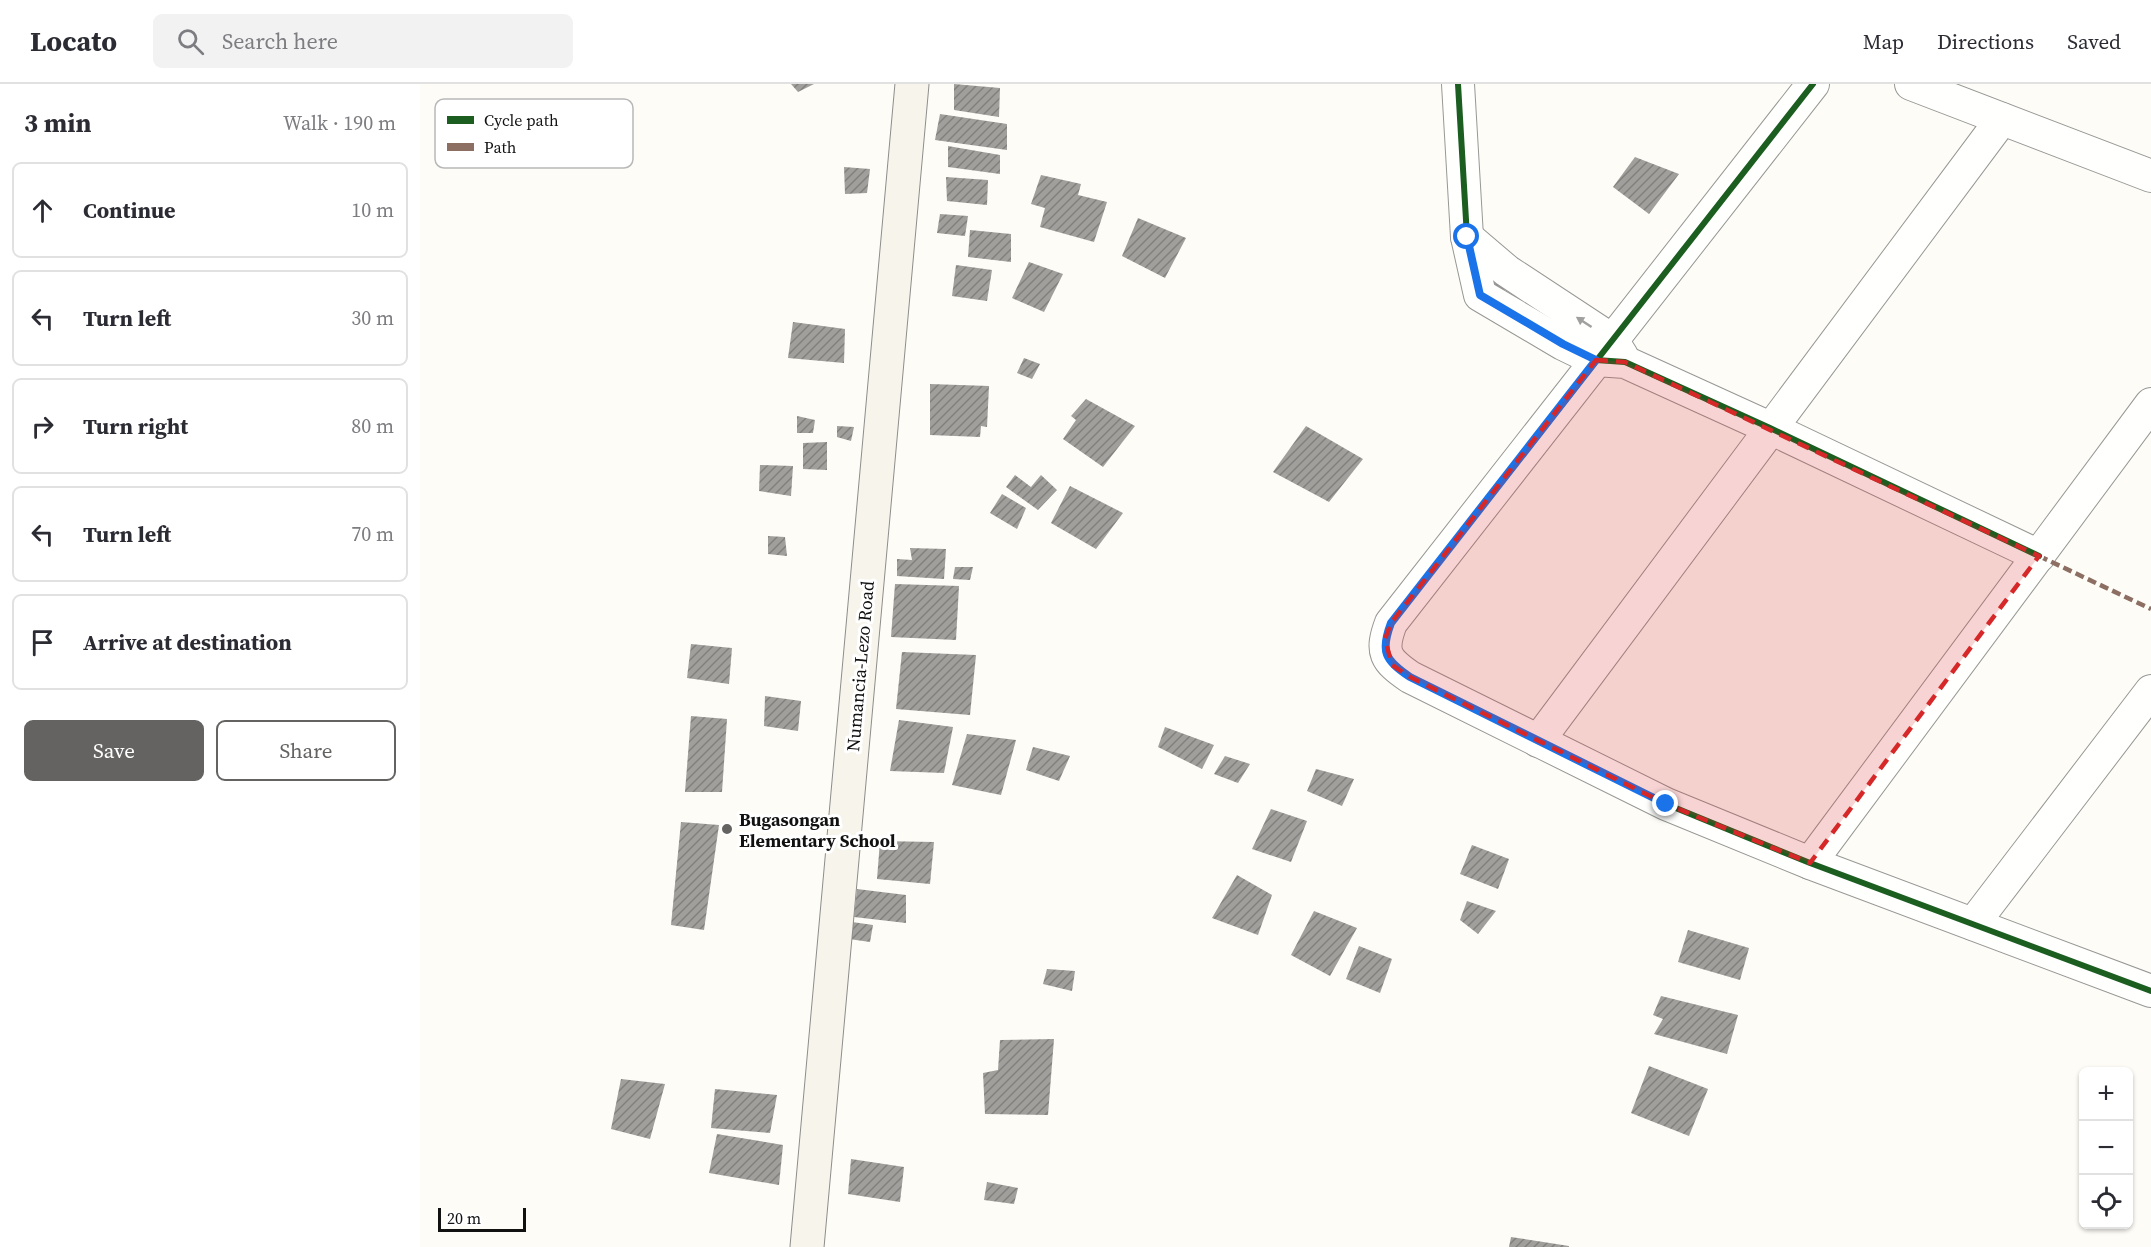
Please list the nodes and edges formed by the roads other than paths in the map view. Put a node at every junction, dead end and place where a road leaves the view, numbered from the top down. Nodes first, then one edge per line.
1 (912, 84) edge
2 (1458, 84) edge
3 (1813, 84) edge
4 (1911, 84) edge
5 (2002, 119) junction
6 (2151, 176) edge
7 (1611, 354) junction
8 (2151, 404) edge
9 (1770, 428) junction
10 (2039, 556) junction
11 (2151, 691) edge
12 (1538, 741) junction
13 (1810, 863) junction
14 (1973, 924) junction
15 (2147, 984) edge
16 (807, 1247) edge

1 - 16 main road, Numancia-Lezo Road
2 - 7 street
3 - 7 street
4 - 5 street
5 - 6 street
5 - 9 street
7 - 9 street
7 - 12 street
8 - 10 street
9 - 10 street
9 - 12 street
10 - 13 street
11 - 14 street
12 - 13 street
13 - 14 street
14 - 15 street

